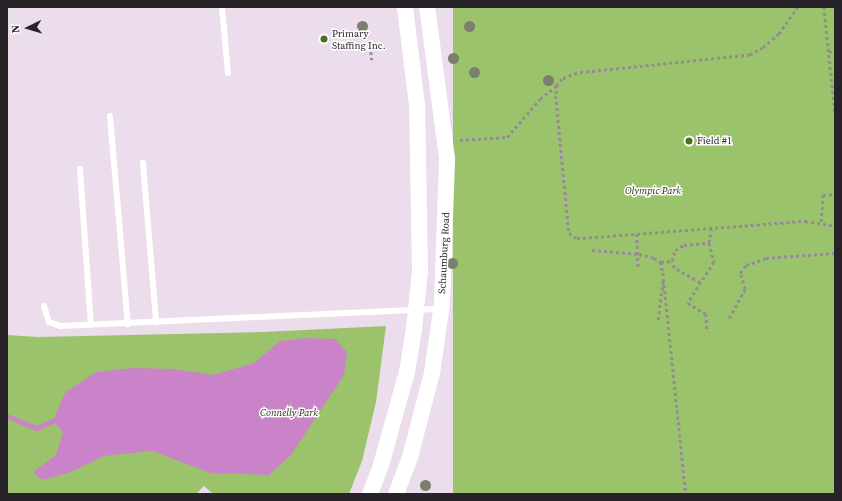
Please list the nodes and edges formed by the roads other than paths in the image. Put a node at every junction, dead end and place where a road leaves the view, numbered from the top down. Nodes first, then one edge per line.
1 (222, 7) edge
2 (405, 7) edge
3 (427, 7) edge
4 (228, 73) dead end
5 (110, 116) dead end
6 (143, 163) dead end
7 (80, 169) dead end
8 (44, 306) dead end
9 (416, 309) junction
10 (441, 309) junction
11 (156, 322) junction
12 (128, 324) junction
13 (92, 325) junction
14 (370, 494) edge
15 (396, 494) edge

1 - 4 lane
2 - 9 street
3 - 10 street, Schaumburg Road
5 - 12 lane
6 - 11 lane
7 - 13 lane
8 - 13 lane
9 - 10 lane
9 - 11 lane
9 - 14 street
10 - 15 street, Schaumburg Road
11 - 12 lane
12 - 13 lane

